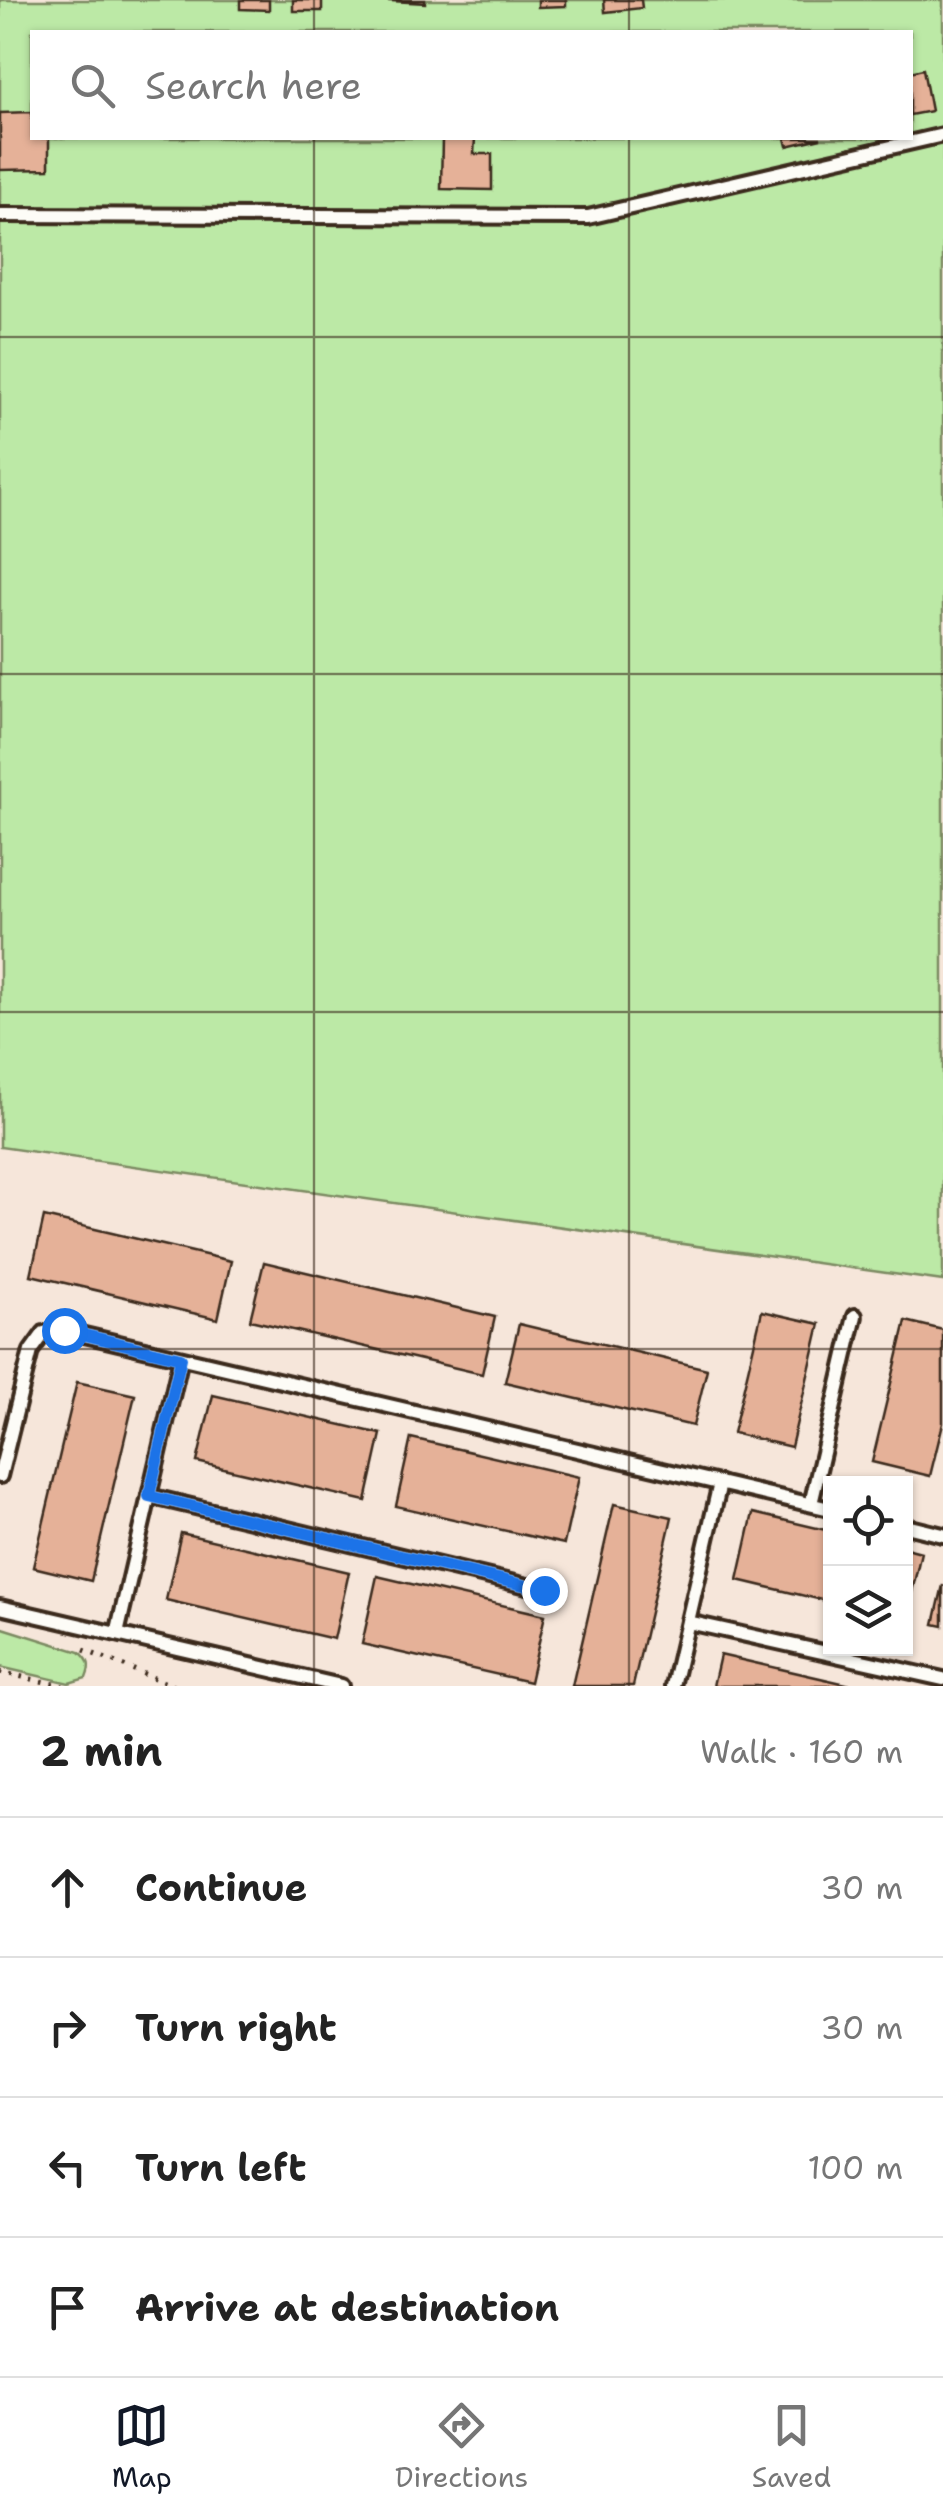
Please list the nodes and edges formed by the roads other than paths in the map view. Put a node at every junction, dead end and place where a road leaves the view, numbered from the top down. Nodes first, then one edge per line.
1 (943, 134) edge
2 (0, 215) edge
3 (855, 1316) dead end
4 (181, 1358) junction
5 (0, 1476) edge
6 (720, 1483) junction
7 (149, 1496) junction
8 (811, 1504) junction
9 (823, 1507) edge
10 (913, 1528) edge
11 (943, 1535) edge
12 (544, 1590) dead end
13 (0, 1607) edge
14 (688, 1622) junction
15 (118, 1634) junction
16 (943, 1679) edge
17 (341, 1686) edge
18 (673, 1686) edge

1 - 2 lane
3 - 8 lane
4 - 5 lane
4 - 6 lane
4 - 7 lane
6 - 8 lane
6 - 14 lane
7 - 12 lane
7 - 15 lane
8 - 9 lane
10 - 11 lane
13 - 15 lane
14 - 16 lane
14 - 18 lane
15 - 17 lane

